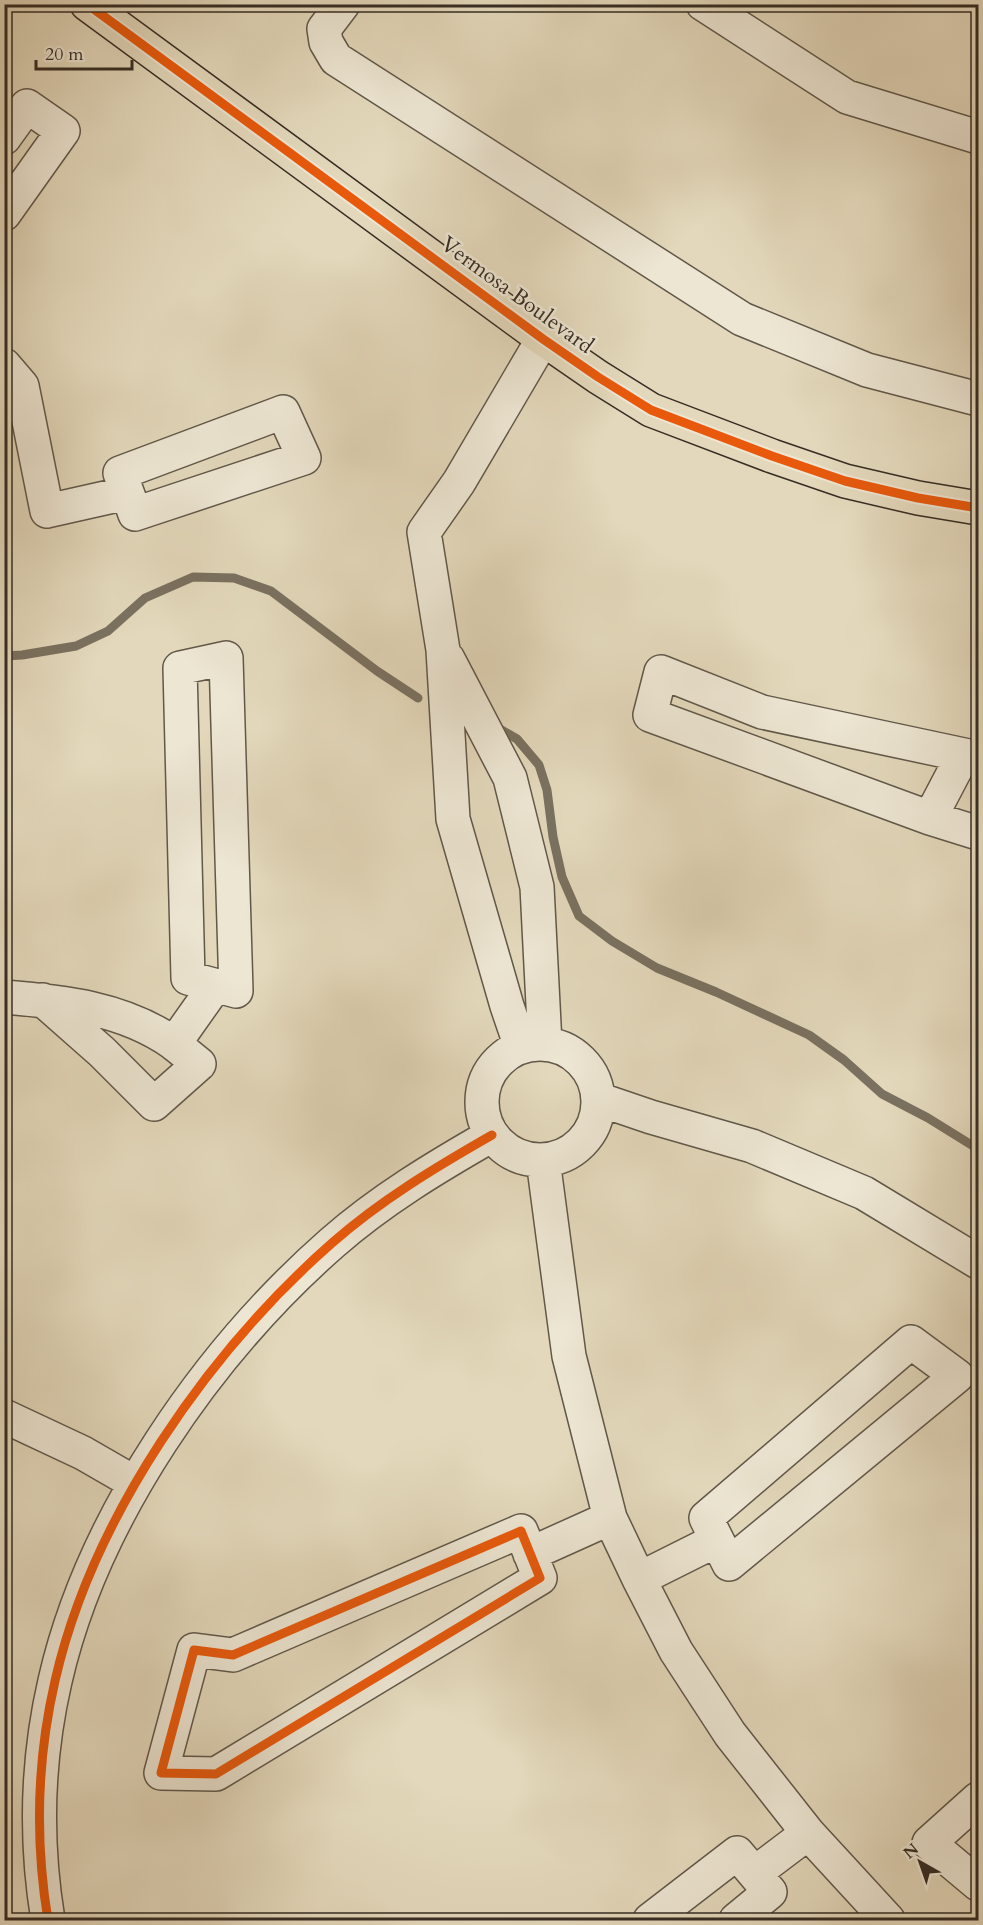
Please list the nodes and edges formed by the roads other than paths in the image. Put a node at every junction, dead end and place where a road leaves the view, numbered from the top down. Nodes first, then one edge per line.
1 (87, 4) edge
2 (342, 4) edge
3 (703, 4) edge
4 (978, 137) edge
5 (4, 138) edge
6 (4, 214) edge
7 (543, 339) junction
8 (4, 365) edge
9 (978, 399) edge
10 (127, 493) junction
11 (978, 508) edge
12 (443, 650) junction
13 (971, 756) edge
14 (930, 818) junction
15 (978, 833) edge
16 (215, 986) junction
17 (4, 997) edge
18 (43, 1000) junction
19 (174, 1044) junction
20 (533, 1046) junction
21 (598, 1099) junction
22 (492, 1135) junction
23 (543, 1160) junction
24 (978, 1262) edge
25 (4, 1416) edge
26 (135, 1484) junction
27 (610, 1518) junction
28 (717, 1540) junction
29 (530, 1554) junction
30 (639, 1579) junction
31 (978, 1799) edge
32 (808, 1833) junction
33 (755, 1873) junction
34 (978, 1884) edge
35 (48, 1920) edge
36 (650, 1920) edge
37 (736, 1920) edge
38 (888, 1920) edge

1 - 7 main road, Vermosa Boulevard
2 - 9 street
3 - 4 street
5 - 6 street
7 - 11 main road, Vermosa Boulevard
7 - 12 street
8 - 10 street
10 - 10 street
12 - 20 street
12 - 20 street
13 - 14 street
13 - 14 street
14 - 15 street
16 - 16 street
16 - 19 street
17 - 18 street
18 - 19 street
18 - 19 street
20 - 21 street
20 - 22 street
21 - 23 street
21 - 24 street
22 - 23 street
22 - 26 street
23 - 27 street
25 - 26 street
26 - 35 street
27 - 29 street
27 - 30 street
28 - 28 street
28 - 30 street
29 - 29 street
30 - 32 street
31 - 34 street
32 - 33 street
32 - 38 street
33 - 36 street
33 - 37 street

